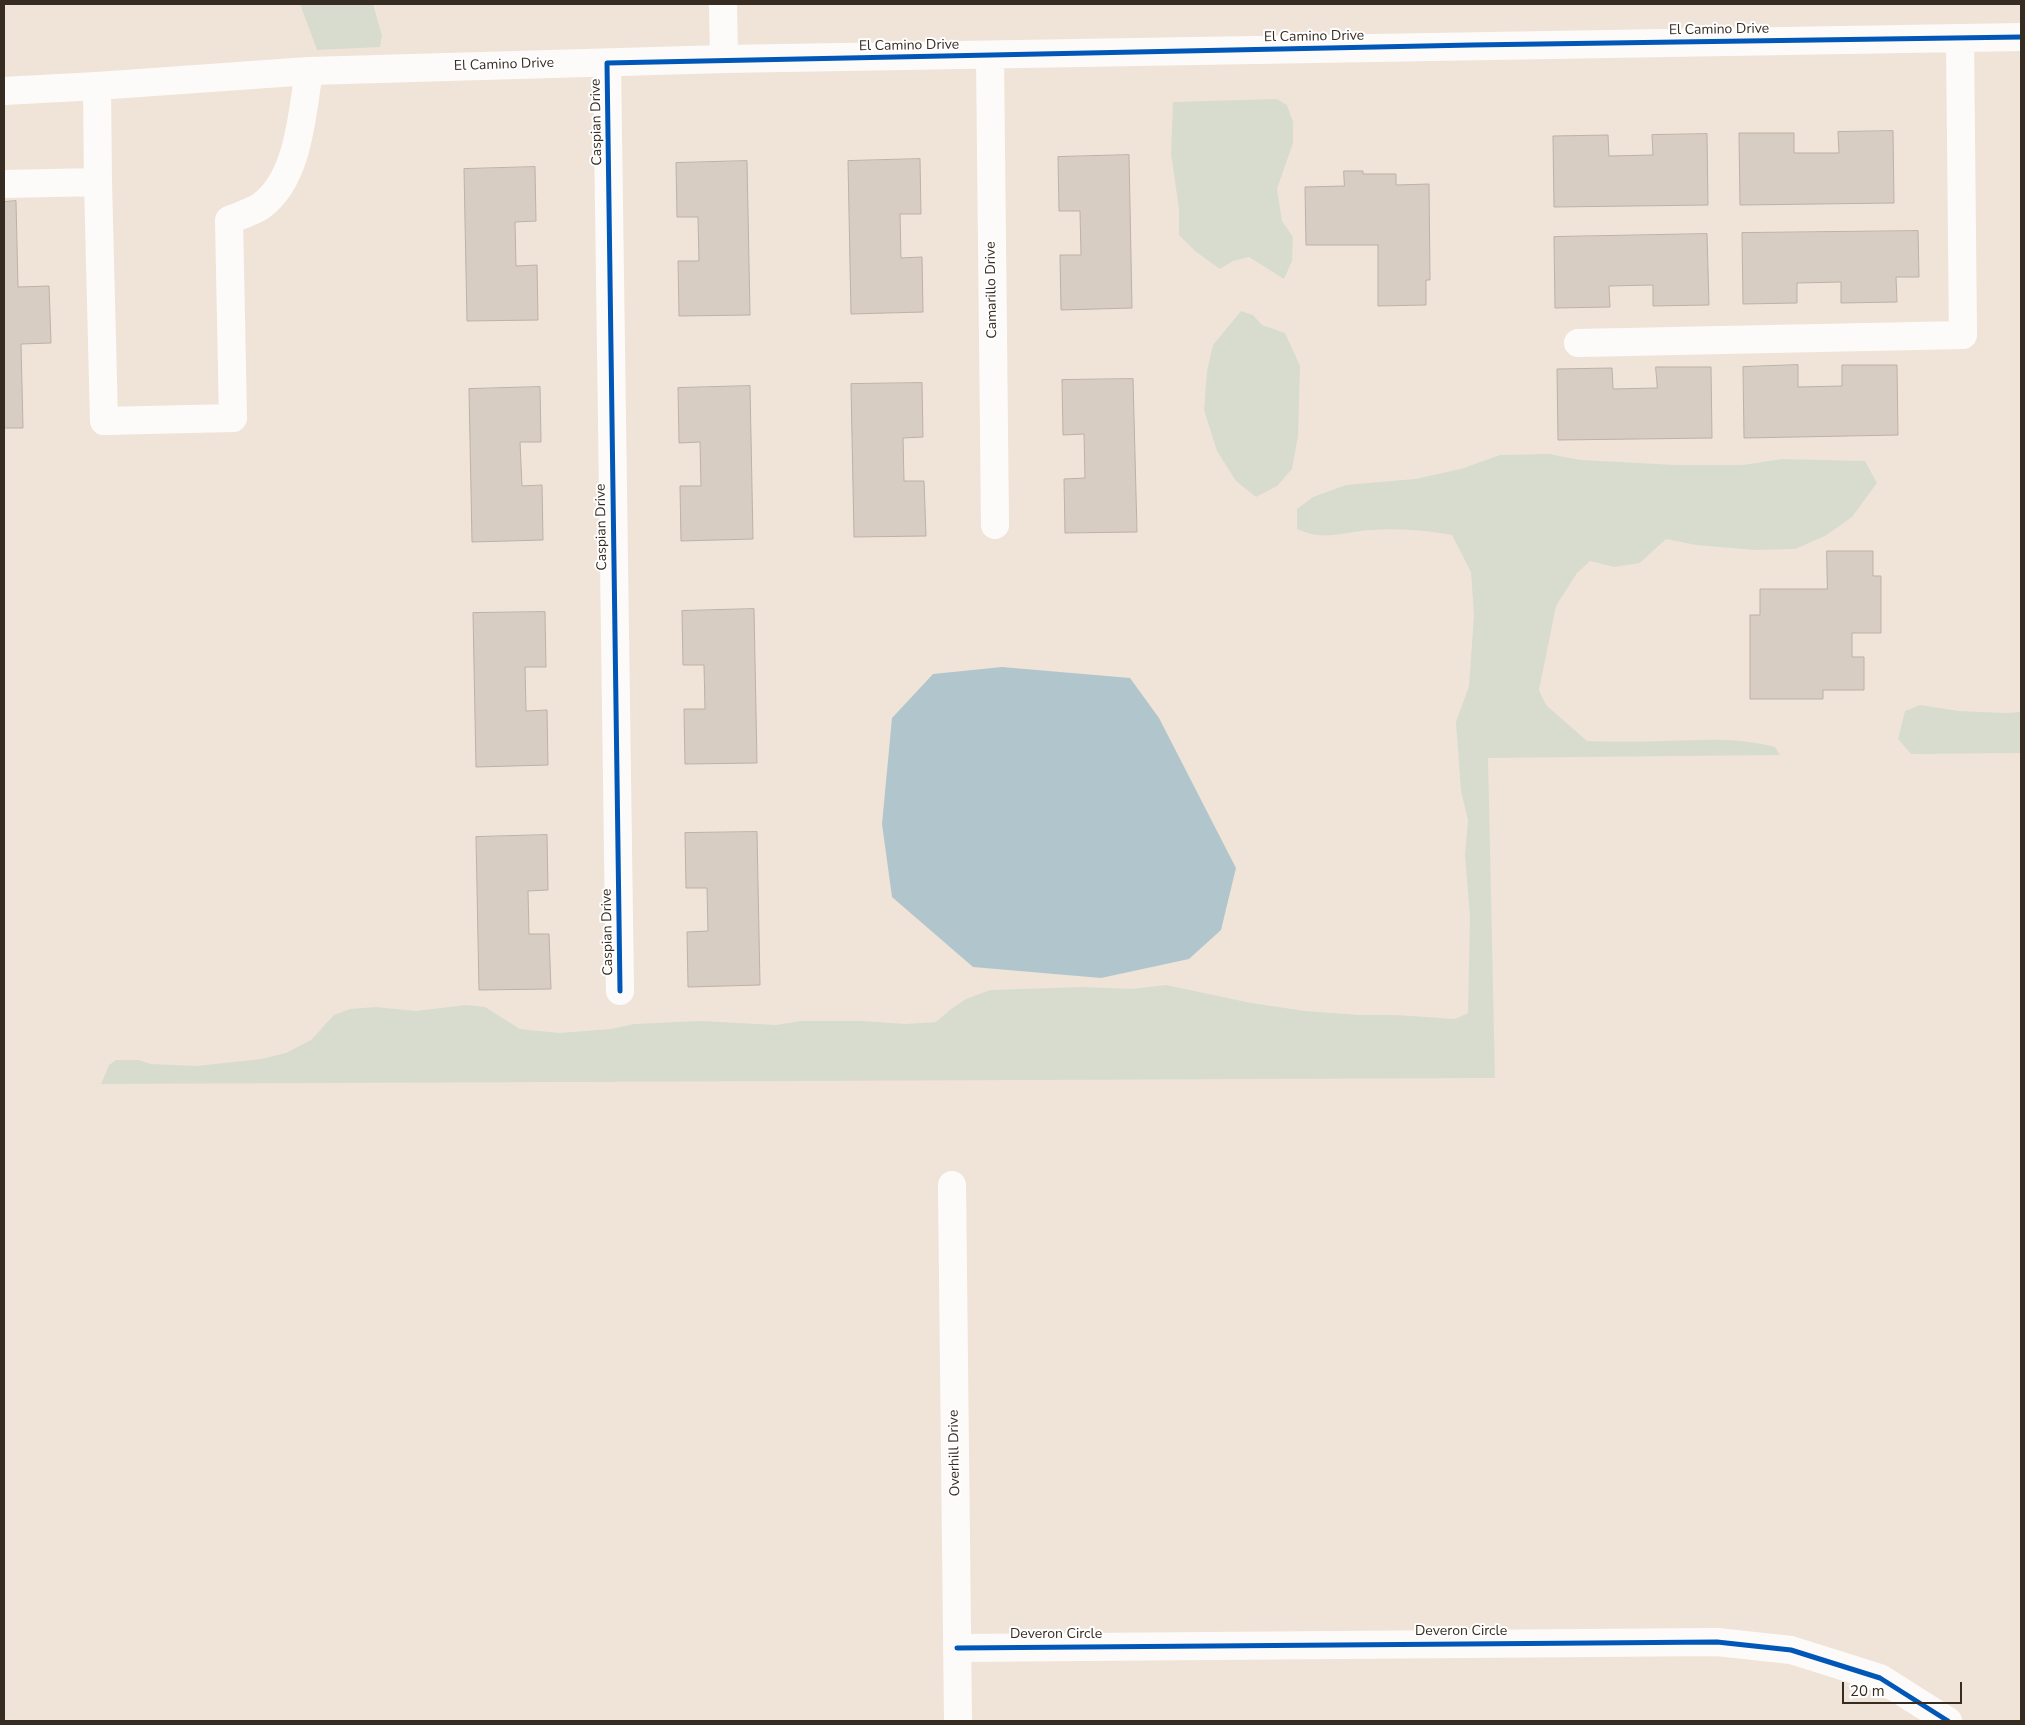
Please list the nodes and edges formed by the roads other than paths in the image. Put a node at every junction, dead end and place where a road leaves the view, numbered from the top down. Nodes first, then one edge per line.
1 (724, 4) edge
2 (2021, 37) edge
3 (1960, 38) junction
4 (990, 56) junction
5 (724, 59) junction
6 (607, 63) junction
7 (309, 71) junction
8 (97, 86) junction
9 (4, 91) edge
10 (98, 182) junction
11 (4, 184) edge
12 (1578, 343) dead end
13 (995, 525) dead end
14 (620, 991) dead end
15 (952, 1185) dead end
16 (957, 1648) junction
17 (958, 1721) edge
18 (1948, 1721) edge

1 - 5 street
2 - 3 street, El Camino Drive
3 - 4 street, El Camino Drive
3 - 12 street
4 - 5 street, El Camino Drive
4 - 13 street, Camarillo Drive
5 - 6 street, El Camino Drive
6 - 7 street, El Camino Drive
6 - 14 street, Caspian Drive
7 - 8 street, El Camino Drive
7 - 10 street
8 - 9 street, El Camino Drive
8 - 10 street
10 - 11 street
15 - 16 street, Overhill Drive
16 - 17 street, Overhill Drive
16 - 18 street, Deveron Circle

